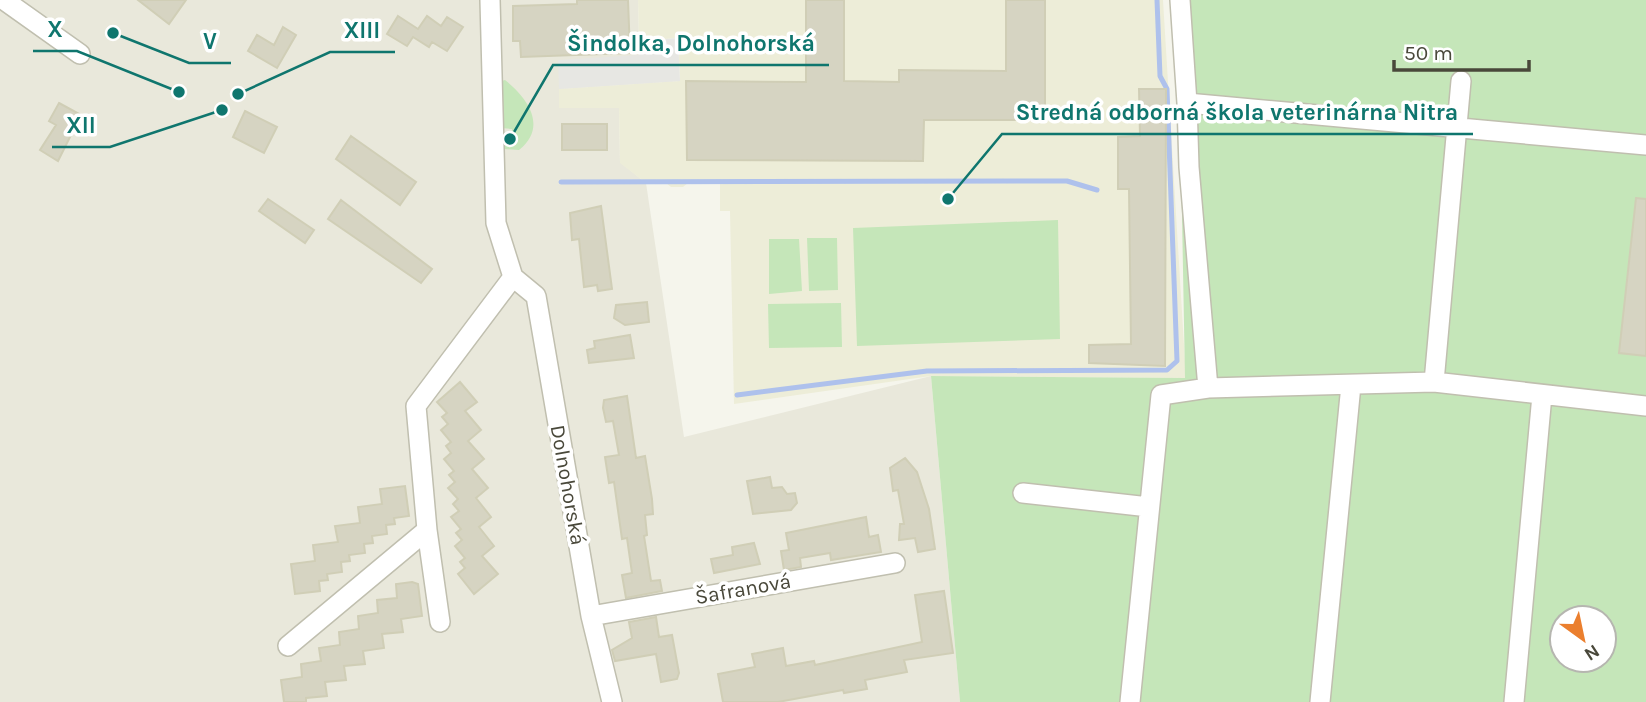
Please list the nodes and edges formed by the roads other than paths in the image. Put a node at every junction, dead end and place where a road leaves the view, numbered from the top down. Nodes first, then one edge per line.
1 (4, 0) edge
2 (490, 0) edge
3 (1180, 0) edge
4 (80, 54) dead end
5 (1461, 81) dead end
6 (1187, 103) junction
7 (1457, 127) junction
8 (1646, 145) edge
9 (513, 277) junction
10 (1434, 382) junction
11 (1352, 384) junction
12 (1208, 388) junction
13 (1542, 394) junction
14 (1646, 406) edge
15 (1023, 493) dead end
16 (1149, 507) junction
17 (427, 530) junction
18 (895, 563) dead end
19 (591, 616) junction
20 (440, 622) dead end
21 (288, 646) dead end
22 (612, 702) edge
23 (1130, 702) edge
24 (1321, 702) edge
25 (1514, 702) edge

1 - 4 street
2 - 9 street, Dolnohorská
3 - 6 street
5 - 7 street
6 - 7 street
6 - 12 street
7 - 8 street
7 - 10 street
9 - 17 street
9 - 19 street, Dolnohorská
10 - 11 street
10 - 13 street
11 - 12 street
11 - 24 street
12 - 16 street
13 - 14 street
13 - 25 street
15 - 16 street
16 - 23 street
17 - 20 street
17 - 21 street
18 - 19 street, Šafranová
19 - 22 street, Dolnohorská

